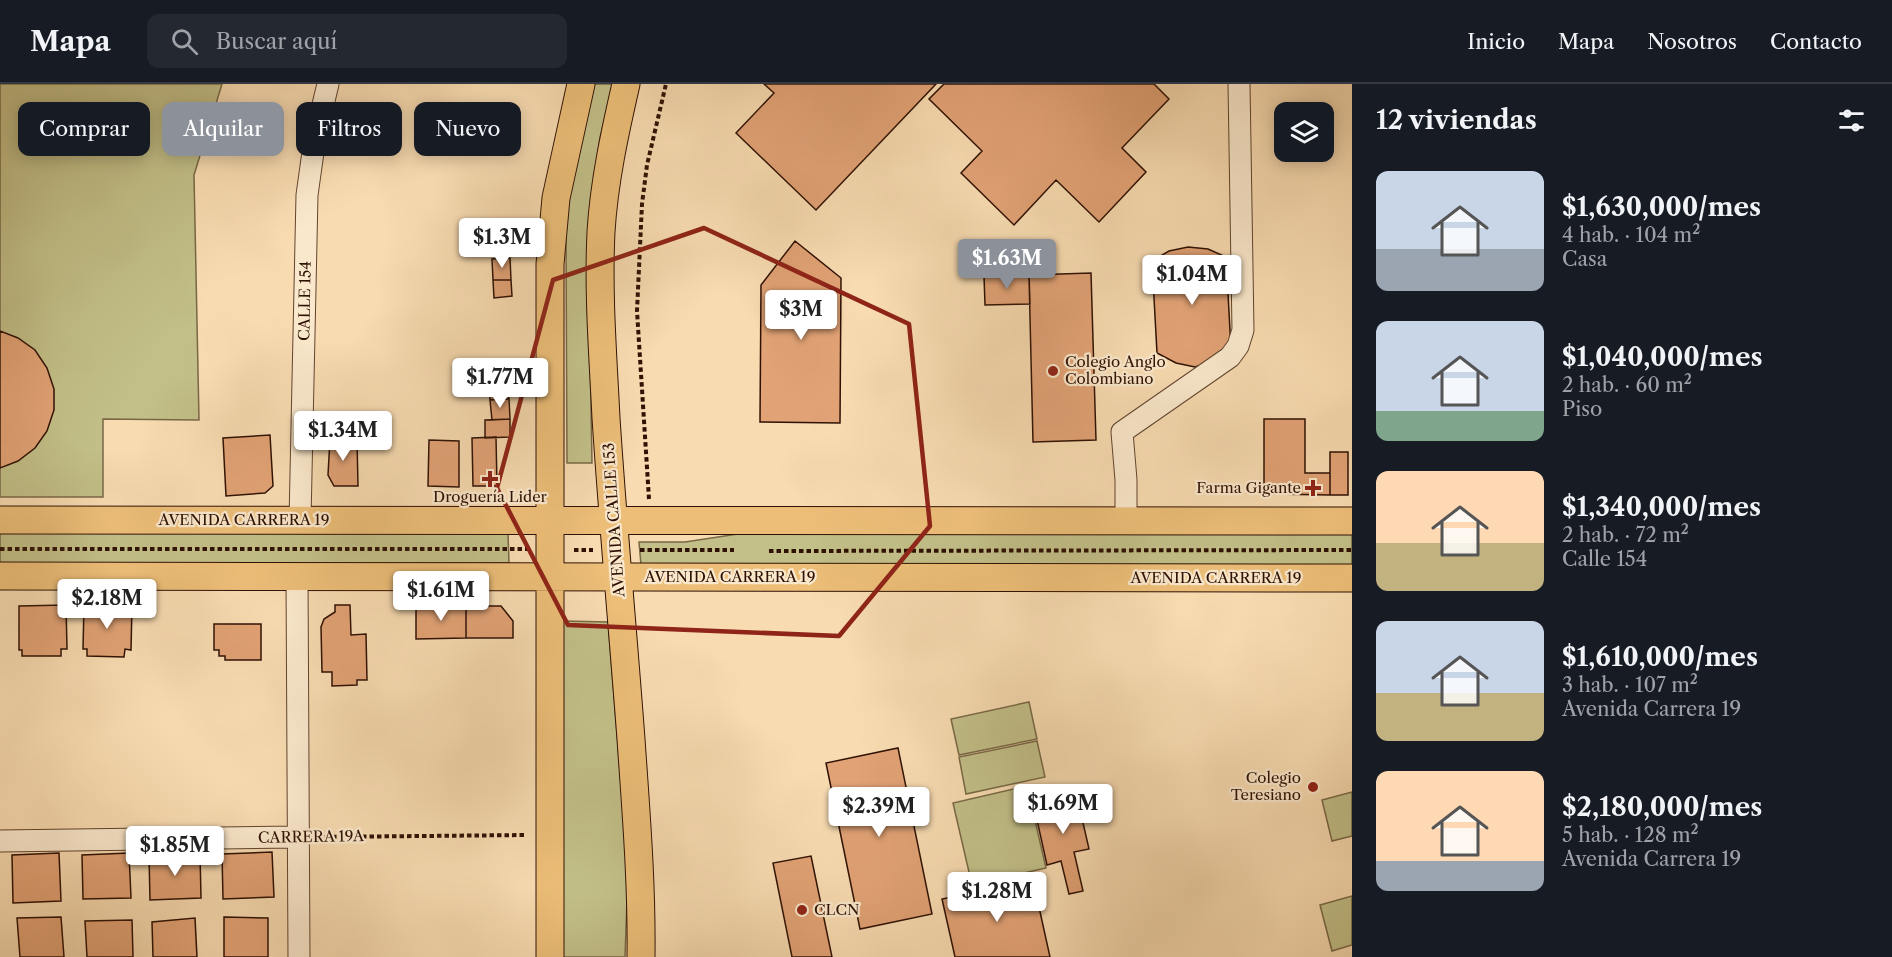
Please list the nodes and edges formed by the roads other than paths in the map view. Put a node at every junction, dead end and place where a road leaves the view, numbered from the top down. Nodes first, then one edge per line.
1 (328, 84) edge
2 (581, 84) edge
3 (626, 84) edge
4 (1239, 84) edge
5 (0, 520) edge
6 (300, 520) junction
7 (551, 520) junction
8 (614, 520) junction
9 (1126, 521) junction
10 (1352, 521) edge
11 (0, 576) edge
12 (297, 576) junction
13 (550, 577) junction
14 (618, 577) junction
15 (1352, 578) edge
16 (298, 837) junction
17 (0, 841) edge
18 (299, 957) edge
19 (550, 957) edge
20 (641, 957) edge

1 - 6 street, CALLE 154
2 - 7 main road
3 - 8 main road, AVENIDA CALLE 153
4 - 9 street
5 - 6 main road, AVENIDA CARRERA 19
6 - 7 main road, AVENIDA CARRERA 19
7 - 8 main road, AVENIDA CARRERA 19
7 - 13 main road
8 - 9 main road, AVENIDA CARRERA 19
8 - 14 main road, AVENIDA CALLE 153
9 - 10 main road, AVENIDA CARRERA 19
11 - 12 main road, AVENIDA CARRERA 19
12 - 13 main road, AVENIDA CARRERA 19
12 - 16 street
13 - 14 main road, AVENIDA CARRERA 19
13 - 19 main road
14 - 15 main road, AVENIDA CARRERA 19
14 - 20 main road, AVENIDA CALLE 153
16 - 17 street, CARRERA 19A
16 - 18 street

